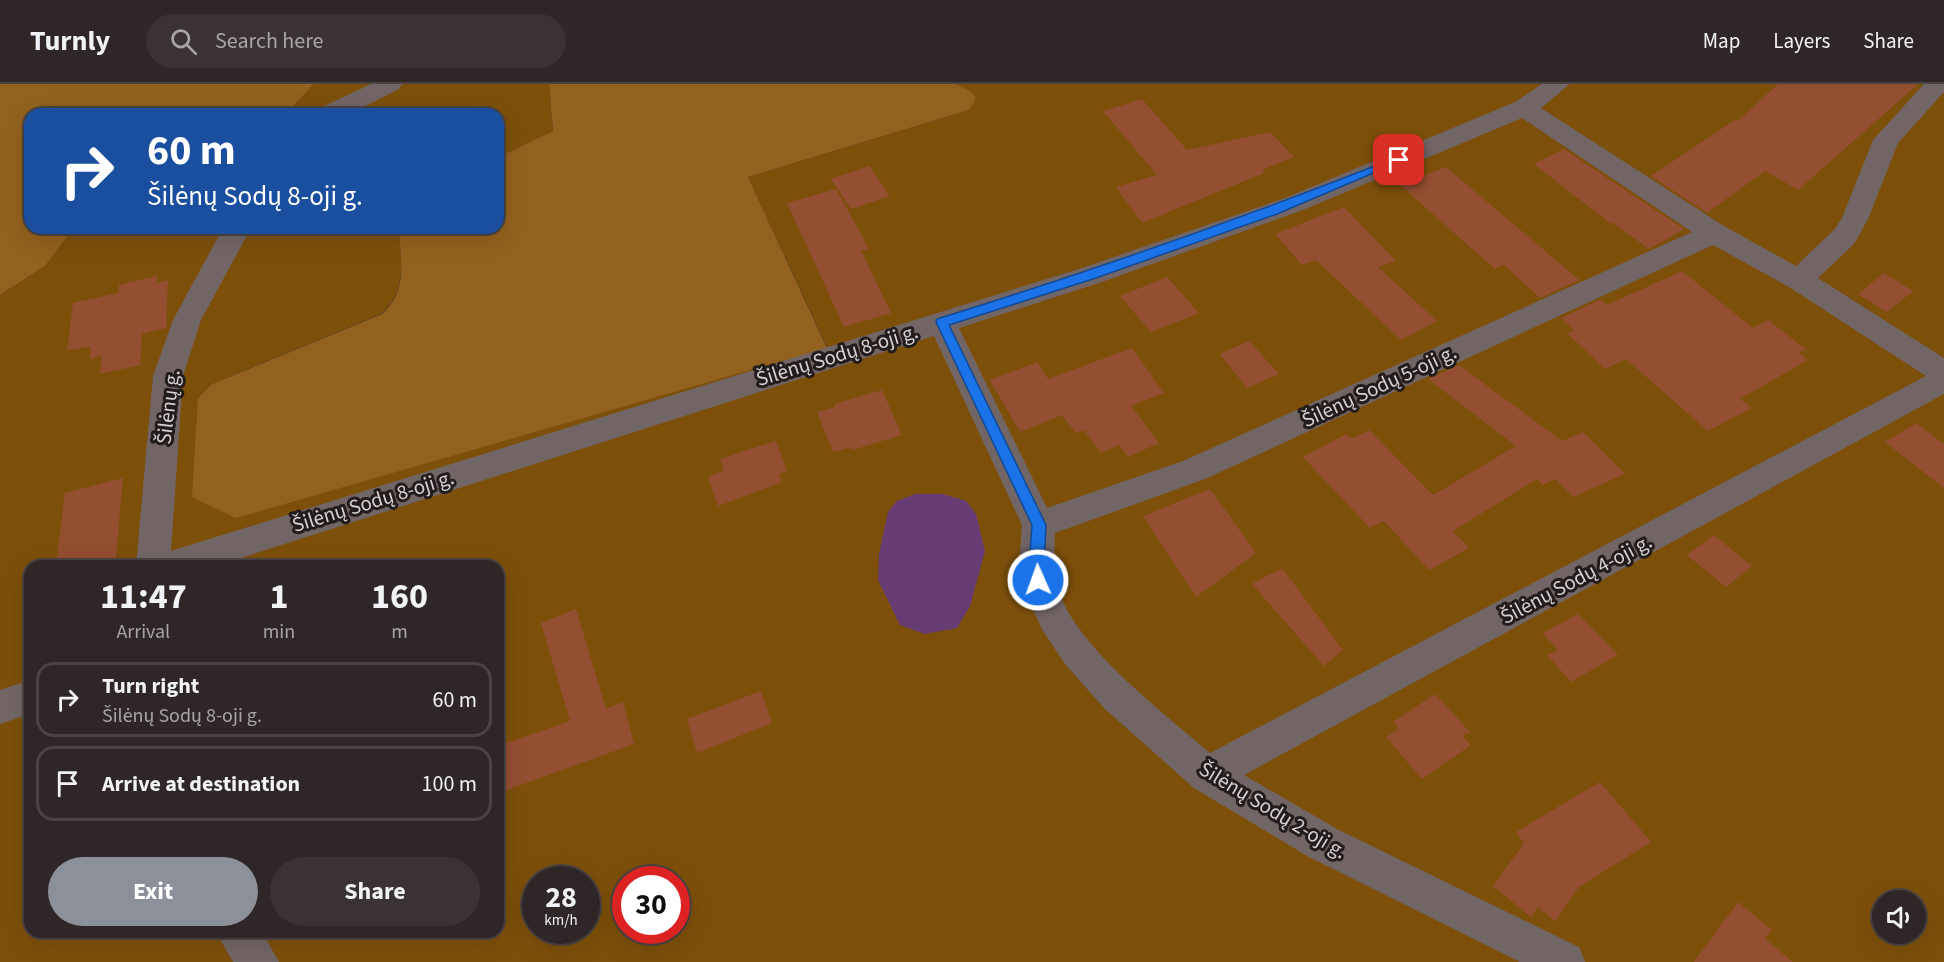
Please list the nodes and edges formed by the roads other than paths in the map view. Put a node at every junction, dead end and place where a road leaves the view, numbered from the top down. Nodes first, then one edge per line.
1 (390, 84) edge
2 (1558, 84) edge
3 (1938, 84) edge
4 (341, 108) edge
5 (1524, 108) junction
6 (1714, 232) junction
7 (234, 234) edge
8 (1799, 280) junction
9 (942, 322) junction
10 (1944, 373) edge
11 (1944, 380) edge
12 (1039, 525) junction
13 (153, 560) edge
14 (188, 560) edge
15 (24, 699) edge
16 (0, 707) edge
17 (1207, 775) junction
18 (241, 938) edge
19 (258, 962) edge
20 (1564, 962) edge

1 - 4 street
2 - 5 street, Šilėnų Sodų 8-oji g.
3 - 8 street
5 - 6 street
5 - 9 street, Šilėnų Sodų 8-oji g.
6 - 8 street
6 - 12 street, Šilėnų Sodų 5-oji g.
7 - 13 street, Šilėnų g.
8 - 10 street
9 - 12 street, Šilėnų Sodų 2-oji g.
9 - 14 street, Šilėnų Sodų 8-oji g.
11 - 17 street, Šilėnų Sodų 4-oji g.
12 - 17 street, Šilėnų Sodų 2-oji g.
15 - 16 street
17 - 20 street, Šilėnų Sodų 2-oji g.
18 - 19 street

